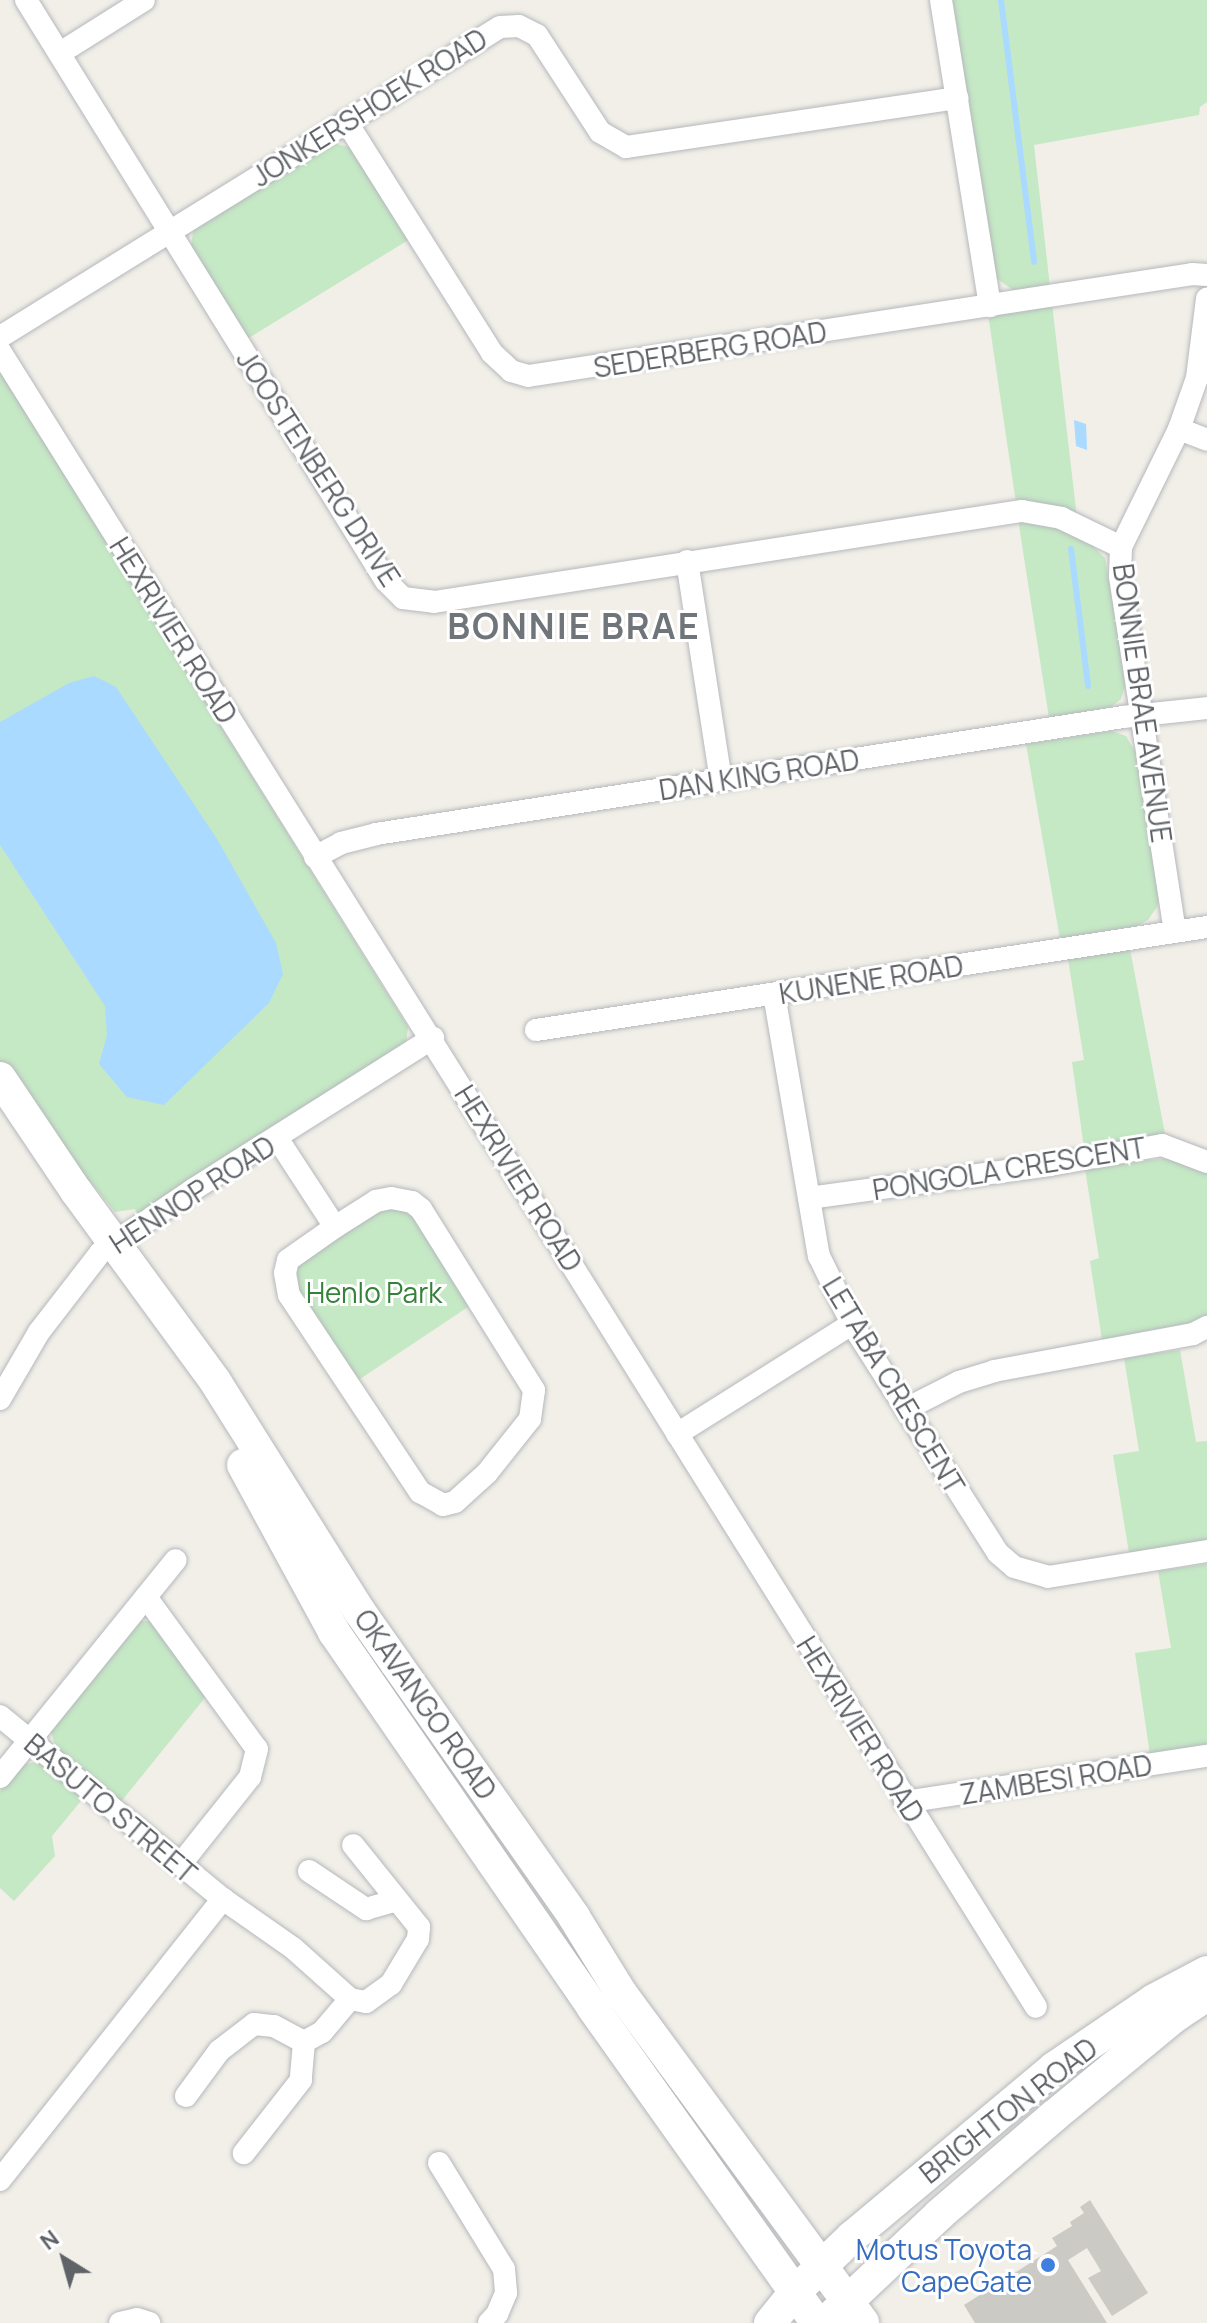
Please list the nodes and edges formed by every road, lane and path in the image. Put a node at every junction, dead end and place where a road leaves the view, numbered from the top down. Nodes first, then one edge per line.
1 (26, 0) edge
2 (144, 0) edge
3 (941, 0) edge
4 (60, 53) junction
5 (957, 98) junction
6 (346, 121) junction
7 (170, 231) junction
8 (1207, 275) edge
9 (1207, 299) edge
10 (990, 306) junction
11 (0, 337) edge
12 (0, 351) edge
13 (1179, 429) junction
14 (1207, 440) edge
15 (1121, 547) junction
16 (687, 561) junction
17 (1207, 708) edge
18 (1142, 715) junction
19 (721, 780) junction
20 (315, 857) junction
21 (1207, 927) edge
22 (1175, 932) junction
23 (774, 994) junction
24 (536, 1030) dead end
25 (433, 1038) junction
26 (0, 1078) edge
27 (0, 1106) edge
28 (277, 1138) junction
29 (1207, 1162) edge
30 (809, 1198) junction
31 (335, 1227) junction
32 (108, 1248) junction
33 (852, 1324) junction
34 (1207, 1327) edge
35 (0, 1399) edge
36 (906, 1409) junction
37 (677, 1434) junction
38 (1207, 1551) edge
39 (176, 1560) dead end
40 (146, 1597) junction
41 (0, 1716) edge
42 (31, 1741) junction
43 (1207, 1756) edge
44 (0, 1777) edge
45 (905, 1802) junction
46 (353, 1845) dead end
47 (180, 1865) junction
48 (309, 1871) dead end
49 (223, 1899) junction
50 (397, 1900) junction
51 (1207, 1972) edge
52 (1207, 1995) edge
53 (350, 1999) junction
54 (1036, 2007) dead end
55 (304, 2042) junction
56 (186, 2096) dead end
57 (244, 2153) dead end
58 (439, 2163) dead end
59 (0, 2180) edge
60 (822, 2266) junction
61 (796, 2291) junction
62 (845, 2316) edge
63 (120, 2323) edge
64 (149, 2323) edge
65 (489, 2323) edge
66 (770, 2323) edge
67 (817, 2323) edge

1 - 4 street, JOOSTENBERG DRIVE
2 - 4 street
3 - 5 street
4 - 7 street, JOOSTENBERG DRIVE
5 - 6 street, JONKERSHOEK ROAD
5 - 10 street
6 - 7 street, JONKERSHOEK ROAD
6 - 10 street, SEDERBERG ROAD
7 - 11 street, JONKERSHOEK ROAD
7 - 16 street, JOOSTENBERG DRIVE
8 - 10 street, SEDERBERG ROAD
9 - 13 street, BONNIE BRAE AVENUE
12 - 20 street, HEXRIVIER ROAD
13 - 14 street
13 - 15 street, BONNIE BRAE AVENUE
15 - 16 street, JOOSTENBERG DRIVE
15 - 18 street, BONNIE BRAE AVENUE
16 - 19 street
17 - 18 street, DAN KING ROAD
18 - 19 street, DAN KING ROAD
18 - 22 street, BONNIE BRAE AVENUE
19 - 20 street, DAN KING ROAD
20 - 25 street, HEXRIVIER ROAD
21 - 22 street, KUNENE ROAD
22 - 23 street, KUNENE ROAD
23 - 24 street, KUNENE ROAD
23 - 30 street, LETABA CRESCENT
25 - 28 street, HENNOP ROAD
25 - 37 street, HEXRIVIER ROAD
26 - 32 main road, OKAVANGO ROAD
27 - 32 main road, OKAVANGO ROAD
28 - 31 street
28 - 32 street, HENNOP ROAD
29 - 30 street, PONGOLA CRESCENT
30 - 33 street, LETABA CRESCENT
31 - 31 street
32 - 35 street, HENNOP ROAD
32 - 60 main road, OKAVANGO ROAD
32 - 61 main road, OKAVANGO ROAD
33 - 36 street, LETABA CRESCENT
33 - 37 street
34 - 36 street
36 - 38 street, LETABA CRESCENT
37 - 45 street, HEXRIVIER ROAD
39 - 40 street
40 - 42 street
40 - 47 street
41 - 42 street, BASUTO STREET
42 - 44 street
42 - 47 street, BASUTO STREET
43 - 45 street, ZAMBESI ROAD
45 - 54 street, HEXRIVIER ROAD
46 - 50 street
47 - 49 street, BASUTO STREET
48 - 50 street
49 - 53 street, BASUTO STREET
49 - 59 street
50 - 53 street
51 - 60 main road, BRIGHTON ROAD
52 - 62 main road, BRIGHTON ROAD
53 - 55 street
55 - 56 street
55 - 57 street
58 - 65 street
60 - 61 main road, BRIGHTON ROAD
60 - 62 main road, OKAVANGO ROAD
61 - 66 main road, BRIGHTON ROAD
61 - 67 main road, OKAVANGO ROAD
63 - 64 street

